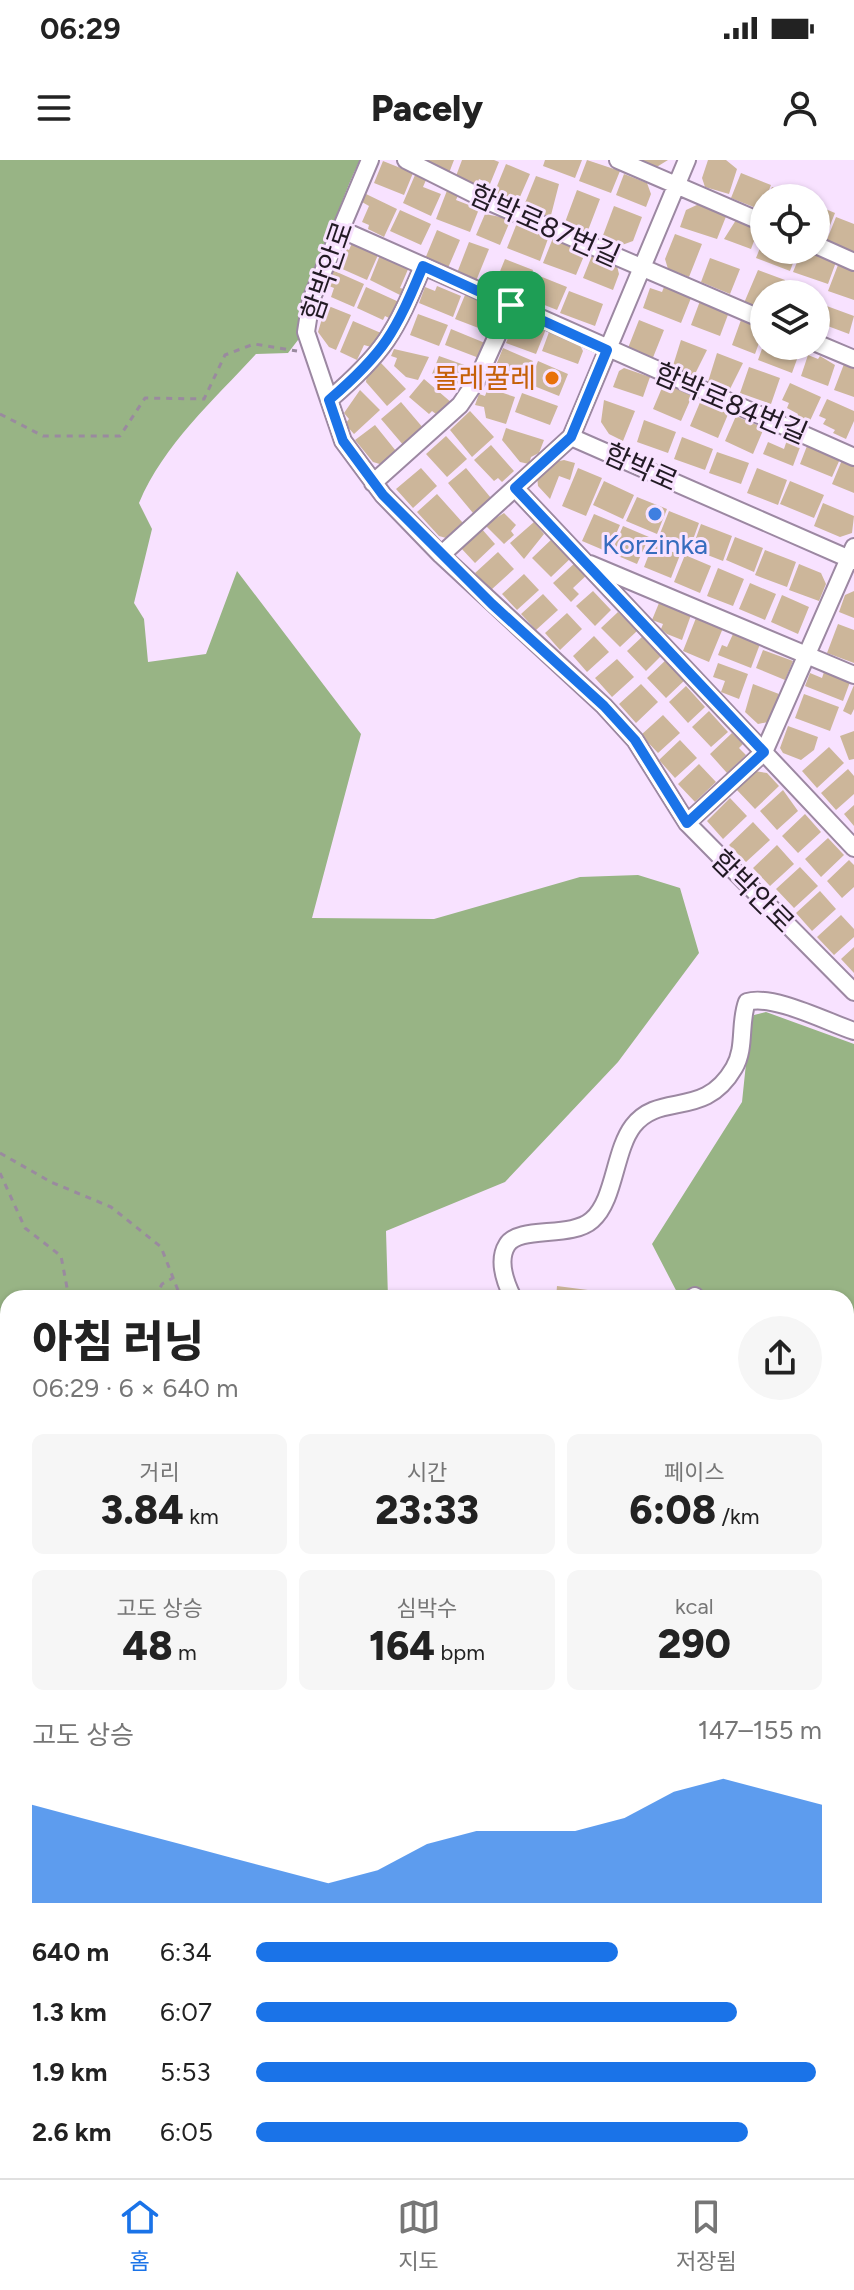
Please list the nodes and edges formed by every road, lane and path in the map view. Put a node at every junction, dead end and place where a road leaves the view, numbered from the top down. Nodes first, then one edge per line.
1 (370, 160) edge
2 (406, 160) edge
3 (618, 160) edge
4 (687, 160) edge
5 (676, 185) junction
6 (750, 217) edge
7 (340, 229) junction
8 (830, 251) edge
9 (854, 262) edge
10 (423, 266) junction
11 (642, 267) junction
12 (511, 305) junction
13 (750, 314) edge
14 (830, 349) edge
15 (607, 350) junction
16 (313, 353) junction
17 (854, 359) edge
18 (329, 400) junction
19 (0, 414) edge
20 (571, 437) junction
21 (854, 457) edge
22 (373, 483) junction
23 (515, 488) junction
24 (441, 555) junction
25 (852, 555) edge
26 (585, 562) junction
27 (807, 654) junction
28 (854, 675) edge
29 (764, 752) junction
30 (687, 823) junction
31 (854, 848) edge
32 (854, 992) edge
33 (854, 1031) edge
34 (0, 1153) edge
35 (0, 1173) edge
36 (173, 1278) junction
37 (67, 1290) edge
38 (159, 1290) edge
39 (178, 1290) edge
40 (511, 1290) edge

1 - 7 street, 함박안로
2 - 11 street, 함박로87번길
3 - 5 street
4 - 5 street, 함박로
5 - 6 street
5 - 11 street, 함박로
7 - 10 street, 함박로84번길
7 - 16 street, 함박안로
8 - 9 street
10 - 12 street, 함박로84번길
10 - 18 street
11 - 13 street, 함박로87번길
11 - 15 street, 함박로
12 - 15 street, 함박로84번길
12 - 22 street
14 - 17 street
15 - 20 street, 함박로
15 - 21 street, 함박로84번길
16 - 18 street, 함박안로
16 - 19 path
18 - 22 street, 함박안로
20 - 23 street
20 - 25 street, 함박로
22 - 24 street, 함박안로
23 - 24 street
23 - 26 street
24 - 30 street, 함박안로
25 - 27 street
26 - 27 street
26 - 29 street
27 - 28 street
27 - 29 street
29 - 30 street
29 - 31 street
30 - 32 street, 함박안로
33 - 40 street
34 - 36 path
35 - 37 path
36 - 38 path
36 - 39 path

